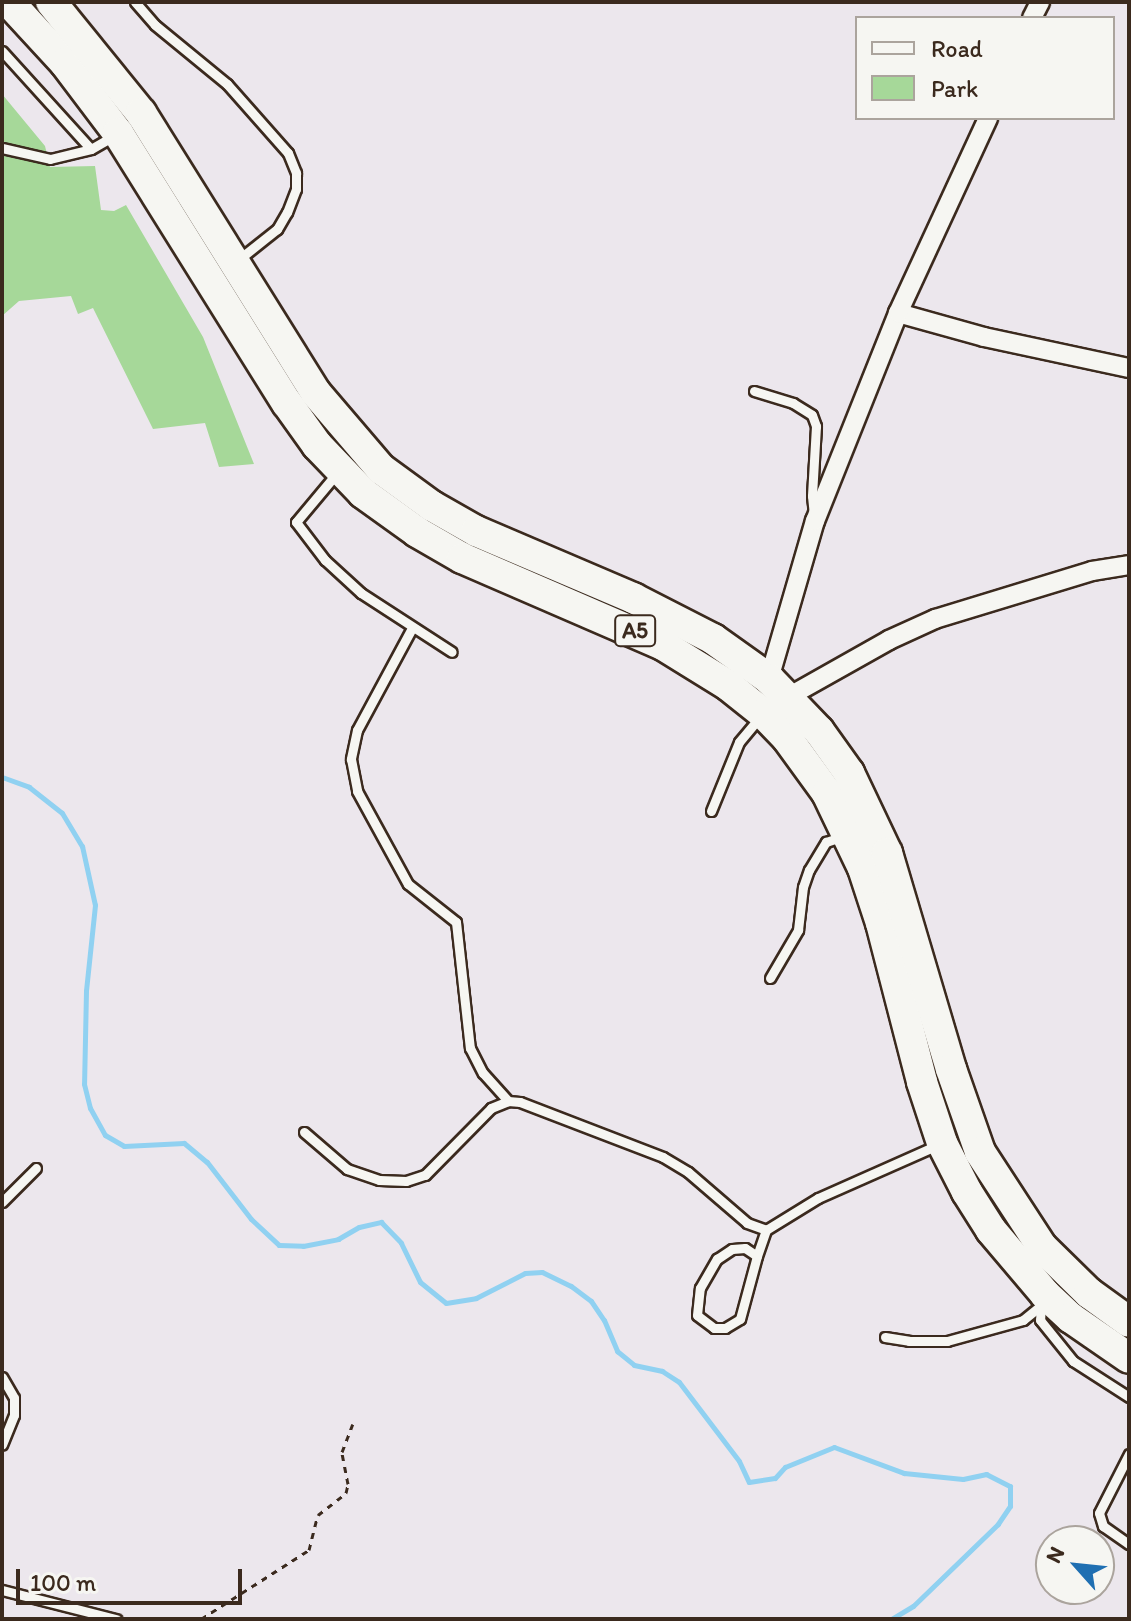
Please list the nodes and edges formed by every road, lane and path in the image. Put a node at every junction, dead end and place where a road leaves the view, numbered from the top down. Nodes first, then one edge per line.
1 (9, 2) edge
2 (51, 2) edge
3 (135, 2) edge
4 (2, 51) edge
5 (987, 120) edge
6 (118, 133) junction
7 (2, 148) edge
8 (91, 149) junction
9 (235, 262) junction
10 (898, 313) junction
11 (1129, 368) edge
12 (754, 391) dead end
13 (339, 470) junction
14 (815, 521) junction
15 (1129, 565) edge
16 (412, 628) junction
17 (452, 652) dead end
18 (773, 697) junction
19 (711, 811) dead end
20 (848, 834) junction
21 (770, 978) dead end
22 (508, 1101) junction
23 (304, 1132) dead end
24 (942, 1143) junction
25 (36, 1168) dead end
26 (2, 1202) edge
27 (766, 1230) junction
28 (757, 1256) junction
29 (1042, 1301) junction
30 (1129, 1322) edge
31 (885, 1337) dead end
32 (1129, 1358) edge
33 (2, 1377) edge
34 (1129, 1397) edge
35 (353, 1424) dead end
36 (2, 1445) edge
37 (1129, 1454) edge
38 (1129, 1544) edge
39 (2, 1590) edge
40 (116, 1619) edge
41 (201, 1619) edge

1 - 6 highway, A5
2 - 9 highway, A5
3 - 9 lane
4 - 8 lane
5 - 10 street
6 - 8 lane
6 - 13 highway, A5
7 - 8 lane
9 - 18 highway, A5
10 - 11 street
10 - 14 street
12 - 14 lane
13 - 16 lane
13 - 18 highway, A5
14 - 18 street
15 - 18 street
16 - 17 lane
16 - 22 lane
18 - 19 lane
18 - 20 highway, A5
18 - 30 highway, A5
20 - 21 lane
20 - 24 highway, A5
22 - 23 lane
22 - 27 lane
24 - 27 lane
24 - 29 highway, A5
25 - 26 lane
27 - 28 lane
28 - 28 lane
29 - 31 lane
29 - 32 highway, A5
29 - 34 lane
33 - 36 lane
35 - 41 path
37 - 38 lane
39 - 40 lane

